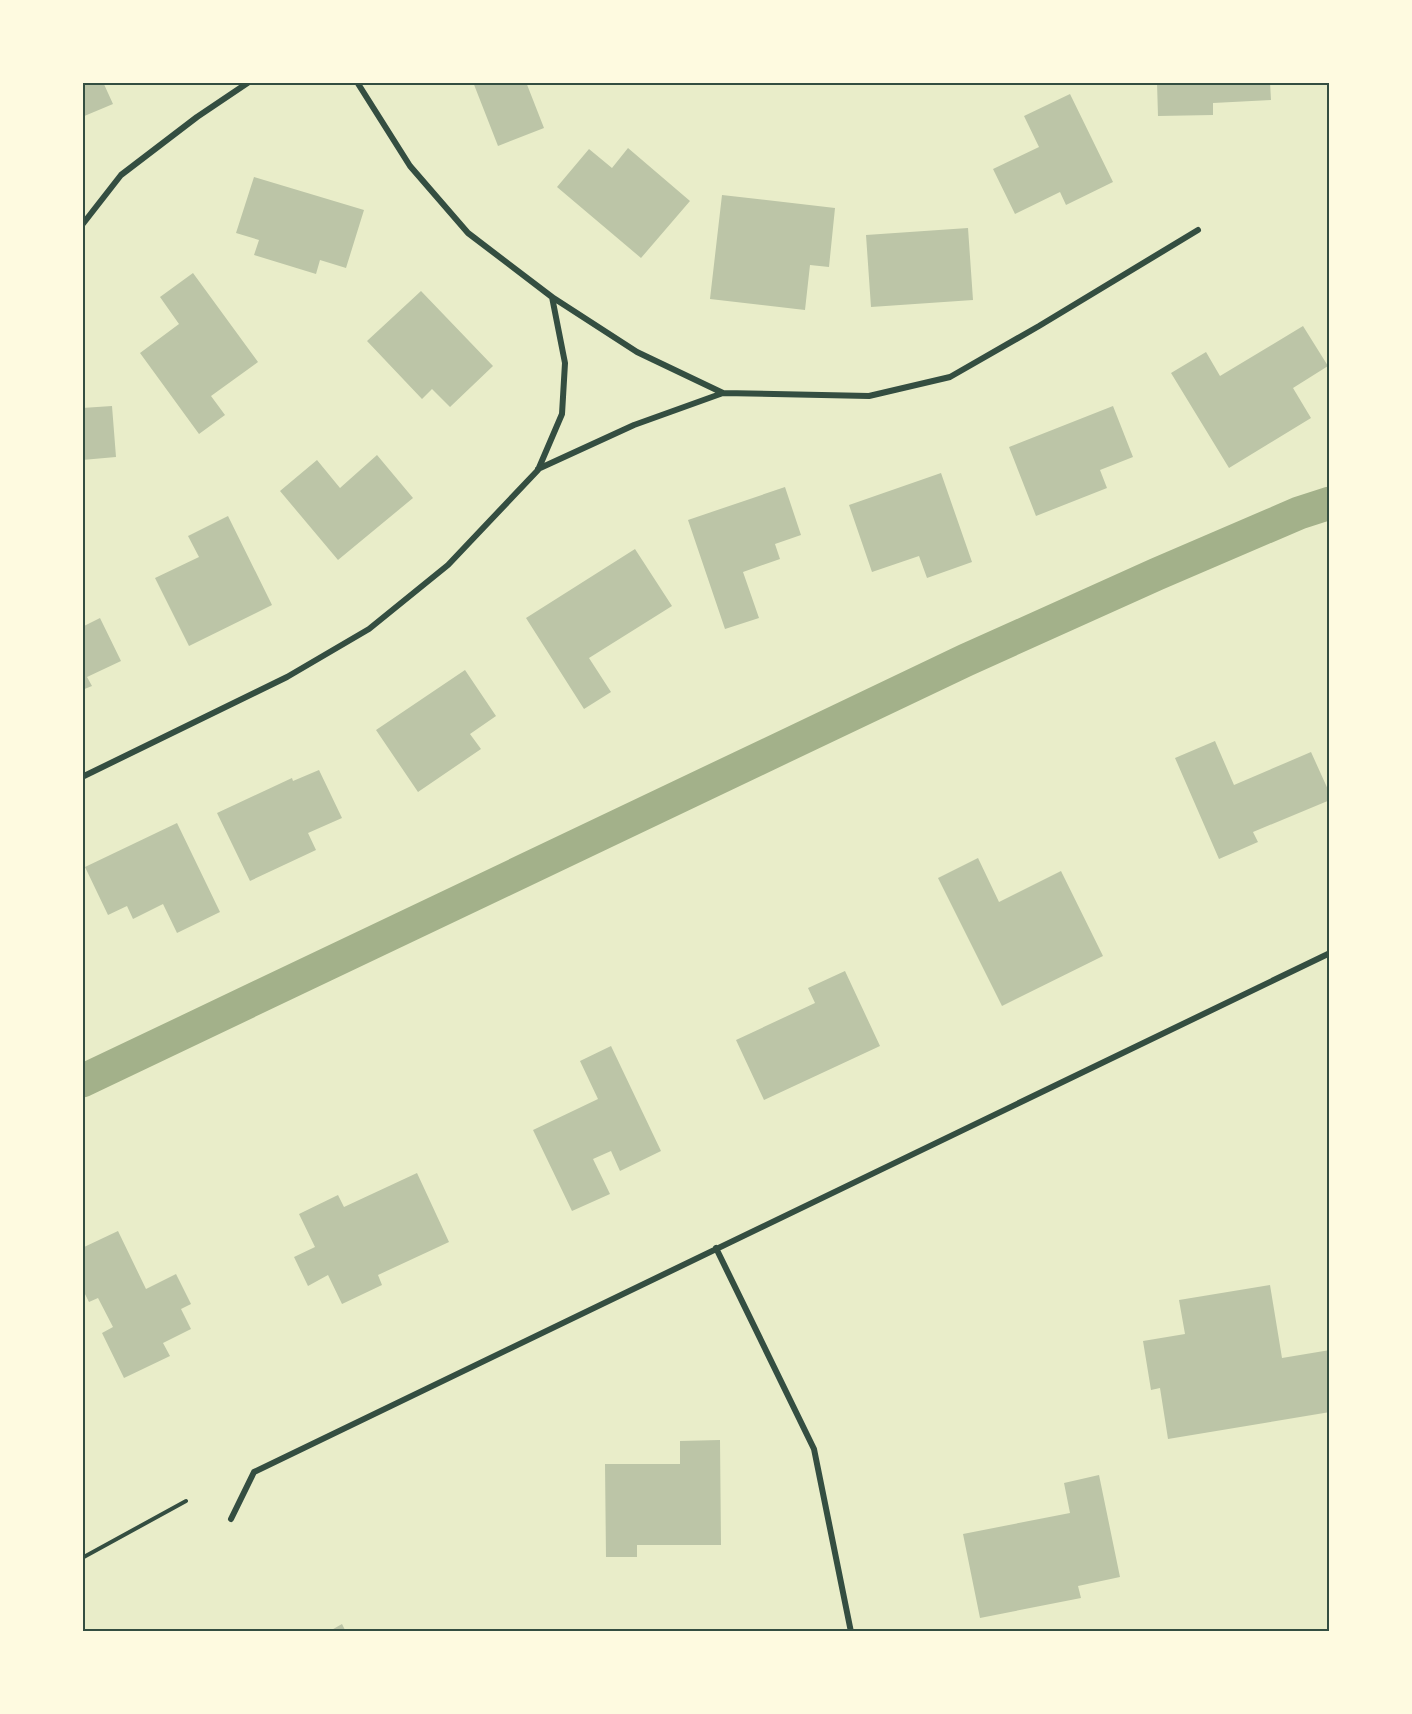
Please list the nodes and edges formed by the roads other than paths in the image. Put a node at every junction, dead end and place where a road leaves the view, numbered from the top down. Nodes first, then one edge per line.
1 (249, 82) edge
2 (357, 82) edge
3 (82, 225) edge
4 (1198, 230) dead end
5 (552, 297) junction
6 (723, 393) junction
7 (538, 470) junction
8 (82, 777) edge
9 (1329, 953) edge
10 (716, 1248) junction
11 (231, 1519) dead end
12 (851, 1632) edge

1 - 3 street
2 - 5 street
4 - 6 street
5 - 6 street
5 - 7 street
6 - 7 street
7 - 8 street
9 - 10 street
10 - 11 street
10 - 12 street

